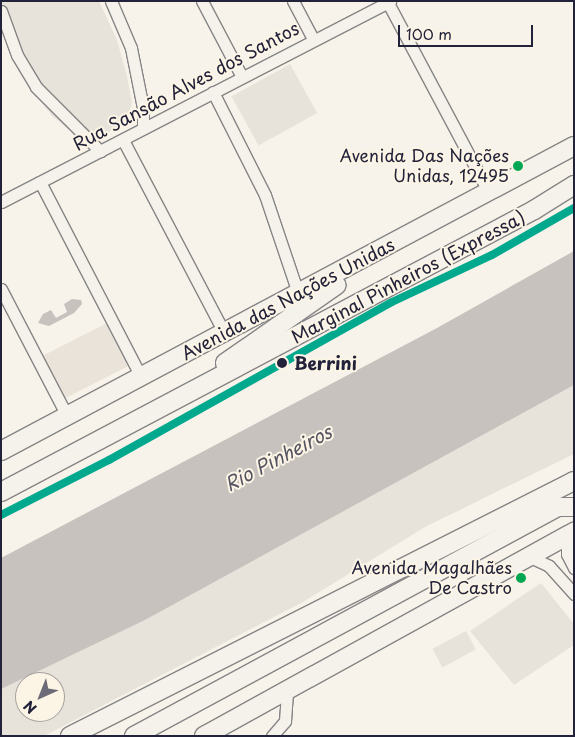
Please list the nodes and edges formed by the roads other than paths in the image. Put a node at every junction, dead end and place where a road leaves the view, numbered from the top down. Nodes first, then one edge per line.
1 (111, 1) edge
2 (202, 1) edge
3 (293, 1) edge
4 (388, 2) edge
5 (1, 11) edge
6 (313, 39) junction
7 (242, 77) junction
8 (213, 92) junction
9 (143, 128) junction
10 (123, 140) junction
11 (574, 146) edge
12 (100, 151) junction
13 (40, 182) junction
14 (574, 185) edge
15 (489, 193) junction
16 (1, 202) edge
17 (403, 239) junction
18 (1, 289) edge
19 (298, 293) junction
20 (224, 332) junction
21 (141, 377) junction
22 (176, 398) junction
23 (67, 416) junction
24 (1, 451) edge
25 (40, 471) junction
26 (574, 481) edge
27 (1, 485) edge
28 (1, 492) edge
29 (574, 507) edge
30 (572, 532) edge
31 (567, 554) junction
32 (528, 556) junction
33 (549, 566) junction
34 (574, 568) edge
35 (574, 594) edge
36 (287, 692) junction
37 (70, 736) edge
38 (134, 736) edge
39 (204, 736) edge
40 (272, 736) edge

1 - 9 street
2 - 7 street
3 - 6 street
4 - 6 street, Rua Sansão Alves dos Santos
4 - 15 street
5 - 12 street
6 - 7 street, Rua Sansão Alves dos Santos
7 - 8 street, Rua Sansão Alves dos Santos
8 - 9 street, Rua Sansão Alves dos Santos
8 - 19 street
9 - 10 street, Rua Sansão Alves dos Santos
10 - 12 street, Rua Sansão Alves dos Santos
10 - 20 street
11 - 15 highway, Avenida das Nações Unidas
12 - 13 street, Rua Sansão Alves dos Santos
13 - 16 street, Rua Sansão Alves dos Santos
13 - 21 street
14 - 22 highway, Marginal Pinheiros (Expressa)
15 - 17 highway, Avenida das Nações Unidas
17 - 19 highway, Avenida das Nações Unidas
17 - 22 highway
18 - 23 street
19 - 20 highway, Avenida das Nações Unidas
20 - 21 highway, Avenida das Nações Unidas
21 - 23 highway, Avenida das Nações Unidas
22 - 25 highway, Marginal Pinheiros (Expressa)
23 - 24 highway, Avenida das Nações Unidas
25 - 27 highway
25 - 28 highway, Marginal Pinheiros (Expressa)
26 - 37 highway
29 - 38 highway
30 - 31 street
30 - 32 highway
31 - 33 street
31 - 34 street
32 - 33 street
32 - 36 highway
33 - 35 street
36 - 39 highway
36 - 40 street

